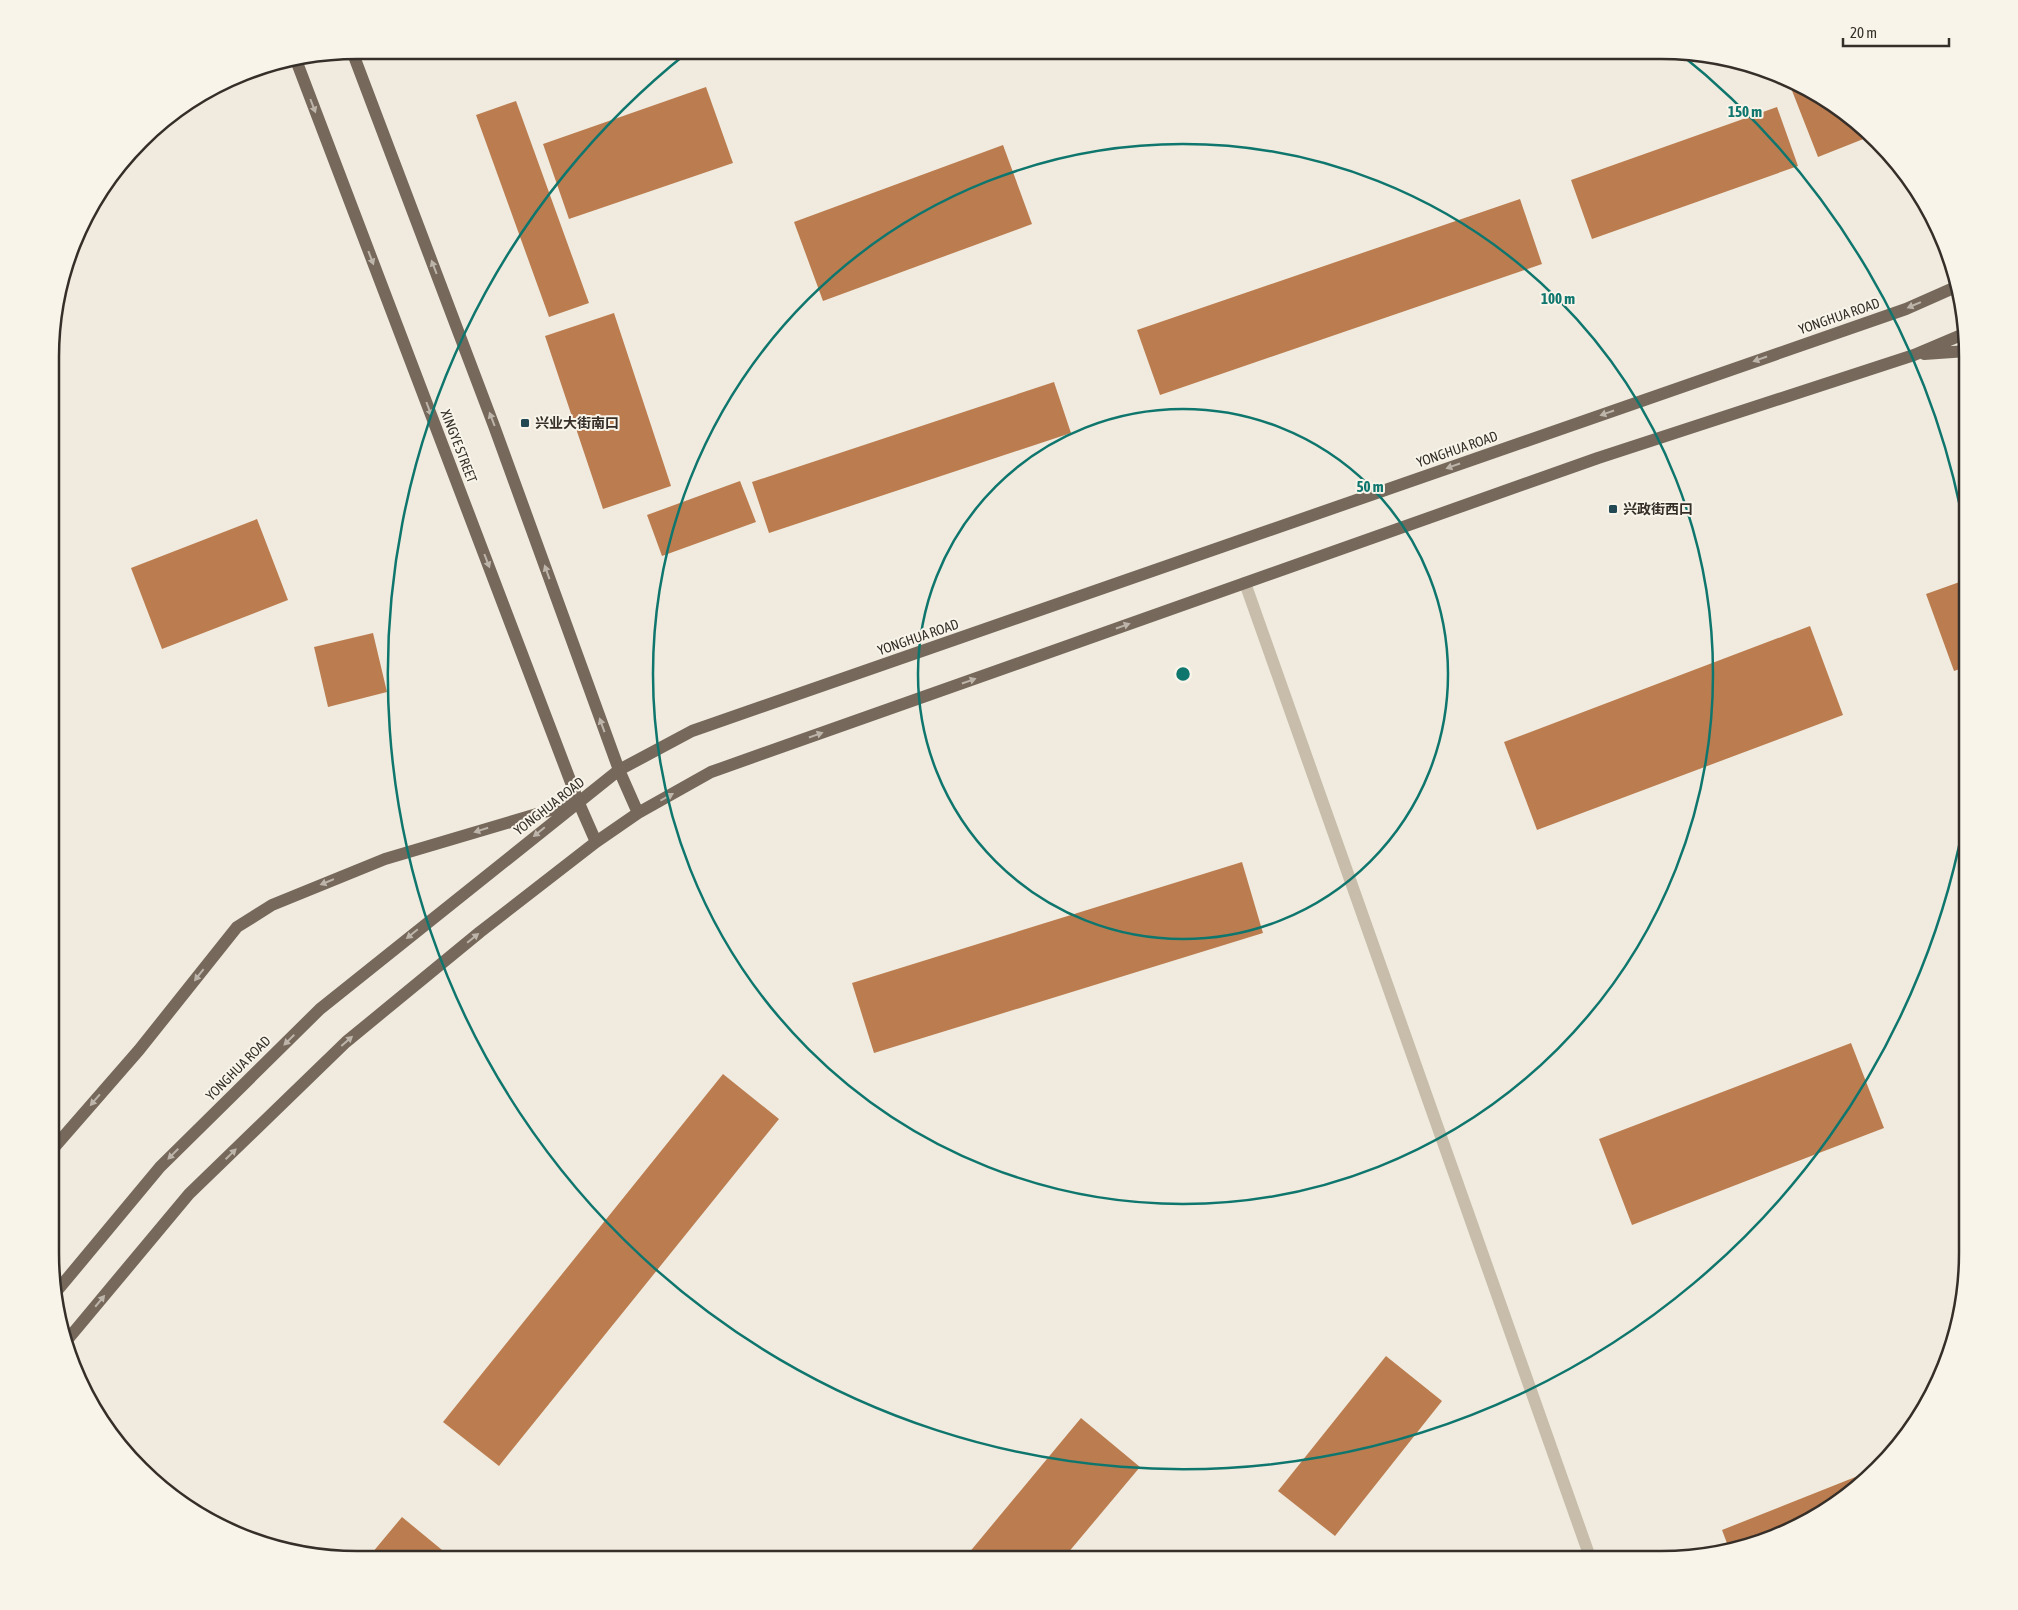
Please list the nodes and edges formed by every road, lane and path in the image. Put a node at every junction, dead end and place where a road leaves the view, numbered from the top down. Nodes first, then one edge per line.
1 (355, 59) edge
2 (298, 64) edge
3 (1951, 289) edge
4 (1959, 336) edge
5 (1959, 352) edge
6 (1914, 355) junction
7 (1246, 583) junction
8 (619, 770) junction
9 (578, 802) junction
10 (638, 813) junction
11 (596, 842) junction
12 (59, 1142) edge
13 (60, 1287) edge
14 (71, 1336) edge
15 (1587, 1551) edge

8 -> 1 main road
2 -> 9 main road, XINGYE STREET
3 -> 8 main road, YONGHUA ROAD
4 - 6 main road
5 - 6 main road
6 - 7 main road
10 -> 7 main road
7 - 15 street
8 - 9 main road, YONGHUA ROAD
8 - 10 main road
9 - 11 main road, XINGYE STREET
9 -> 12 main road
9 -> 13 main road, YONGHUA ROAD
10 - 11 main road
14 -> 11 main road

